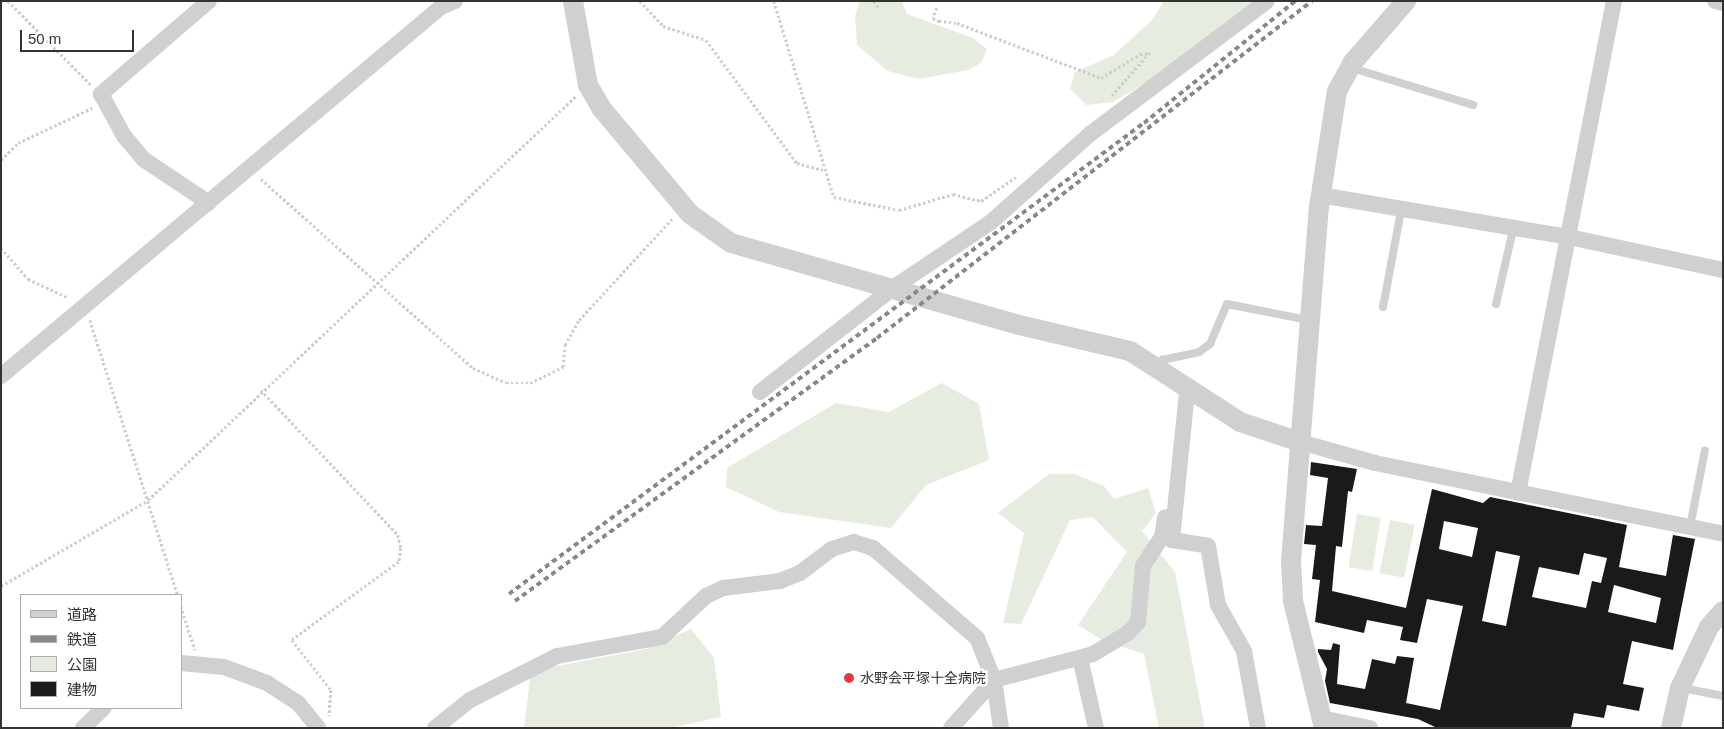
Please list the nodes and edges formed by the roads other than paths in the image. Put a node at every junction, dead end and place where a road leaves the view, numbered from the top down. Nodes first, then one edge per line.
1 (209, 1) edge
2 (455, 1) edge
3 (573, 1) edge
4 (1266, 1) edge
5 (1406, 1) edge
6 (1614, 1) edge
7 (1715, 1) edge
8 (1723, 3) edge
9 (1350, 68) junction
10 (1473, 106) dead end
11 (1320, 195) junction
12 (209, 203) junction
13 (1401, 211) junction
14 (1513, 230) junction
15 (1569, 238) junction
16 (1723, 270) edge
17 (892, 288) junction
18 (1496, 304) dead end
19 (1383, 307) dead end
20 (1308, 320) junction
21 (1157, 367) junction
22 (1, 376) edge
23 (760, 392) dead end
24 (1187, 392) junction
25 (1300, 442) junction
26 (1705, 450) dead end
27 (1178, 484) junction
28 (1518, 493) junction
29 (1690, 527) junction
30 (1723, 534) edge
31 (1723, 611) edge
32 (1080, 658) junction
33 (182, 664) edge
34 (994, 680) junction
35 (1680, 688) junction
36 (1723, 696) edge
37 (103, 709) edge
38 (1323, 723) edge
39 (321, 726) edge
40 (83, 728) edge
41 (435, 728) edge
42 (951, 728) edge
43 (1002, 728) edge
44 (1096, 728) edge
45 (1258, 728) edge
46 (1370, 728) edge
47 (1671, 728) edge

1 - 12 street
2 - 12 street
3 - 17 street
4 - 17 street
5 - 9 street
6 - 15 street
7 - 8 street
9 - 10 lane
9 - 11 street
11 - 13 street
11 - 20 street
12 - 22 street
13 - 14 street
13 - 19 lane
14 - 15 street
14 - 18 lane
15 - 16 street
15 - 28 street
17 - 21 street
17 - 23 street
20 - 21 lane
20 - 25 street
21 - 24 street
24 - 25 street
24 - 27 street
25 - 28 street
25 - 38 street
26 - 29 lane
27 - 32 street
27 - 45 street
28 - 29 street
29 - 30 street
31 - 35 street
32 - 34 street
32 - 44 street
33 - 39 street
34 - 41 street
34 - 42 street
34 - 43 street
35 - 36 lane
35 - 47 street
37 - 40 street
38 - 46 street

